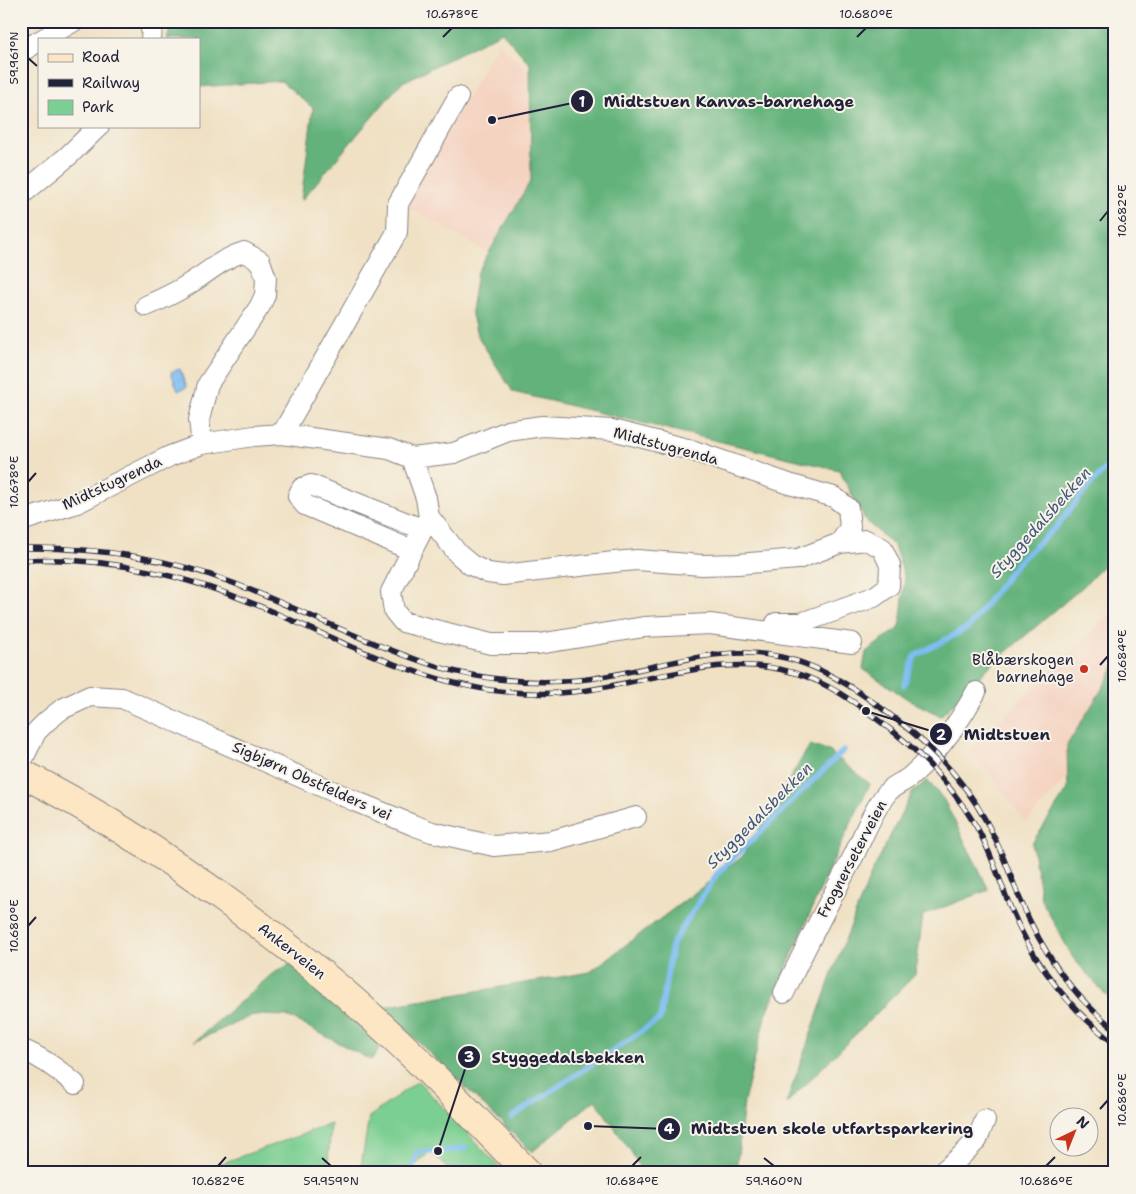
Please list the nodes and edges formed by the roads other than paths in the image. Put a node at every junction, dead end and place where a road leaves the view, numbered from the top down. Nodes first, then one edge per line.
1 (74, 21) edge
2 (147, 21) edge
3 (45, 38) edge
4 (151, 38) edge
5 (38, 42) edge
6 (21, 52) edge
7 (458, 97) dead end
8 (97, 128) edge
9 (21, 195) edge
10 (146, 306) dead end
11 (282, 434) junction
12 (202, 444) junction
13 (412, 458) junction
14 (21, 521) edge
15 (426, 523) junction
16 (840, 543) junction
17 (404, 546) dead end
18 (710, 624) junction
19 (852, 643) dead end
20 (976, 692) dead end
21 (21, 763) edge
22 (21, 773) edge
23 (636, 817) dead end
24 (784, 993) dead end
25 (21, 1049) edge
26 (75, 1084) dead end
27 (985, 1120) dead end
28 (528, 1173) edge
29 (941, 1173) edge

1 - 3 street
2 - 4 street
5 - 6 street
7 - 11 street
8 - 9 street
10 - 12 street
11 - 12 street, Midtstugrenda
11 - 13 street, Midtstugrenda
12 - 14 street, Midtstugrenda
13 - 15 street
13 - 16 street, Midtstugrenda
15 - 16 street
15 - 17 street
15 - 18 street
16 - 18 street
18 - 19 street
20 - 24 street, Frognerseterveien
21 - 23 street, Sigbjørn Obstfelders vei
22 - 28 main road, Ankerveien
25 - 26 street
27 - 29 street

